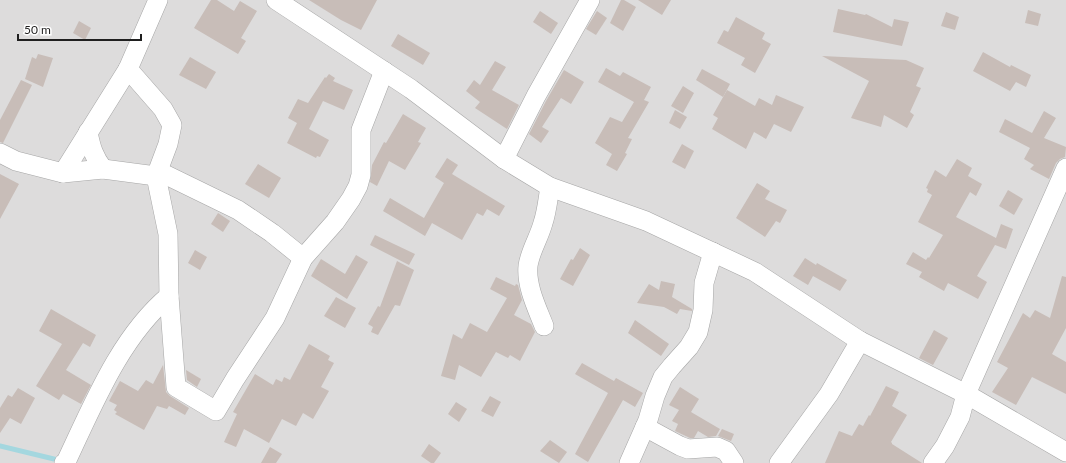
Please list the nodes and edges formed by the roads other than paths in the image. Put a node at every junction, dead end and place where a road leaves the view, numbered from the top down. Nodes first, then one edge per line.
1 (158, 0) edge
2 (276, 0) edge
3 (590, 0) edge
4 (128, 69) junction
5 (384, 71) junction
6 (88, 132) junction
7 (0, 153) edge
8 (504, 159) junction
9 (1066, 168) edge
10 (103, 169) junction
11 (64, 173) junction
12 (157, 173) junction
13 (550, 187) junction
14 (713, 252) junction
15 (303, 258) junction
16 (169, 296) junction
17 (544, 326) dead end
18 (860, 341) junction
19 (966, 394) junction
20 (645, 427) junction
21 (1066, 452) edge
22 (64, 463) edge
23 (629, 463) edge
24 (734, 463) edge
25 (779, 463) edge
26 (933, 463) edge

1 - 4 street
2 - 5 street
3 - 8 street
4 - 6 street
4 - 12 street
5 - 8 street
5 - 15 street
6 - 10 street
6 - 11 street
7 - 11 street
8 - 13 street
9 - 19 street
10 - 11 street
10 - 12 street
12 - 15 street
12 - 16 street
13 - 14 street
13 - 17 street
14 - 18 street
14 - 20 street
15 - 16 street
16 - 22 street
18 - 19 street
18 - 25 street
19 - 21 street
19 - 26 street
20 - 23 street
20 - 24 street

